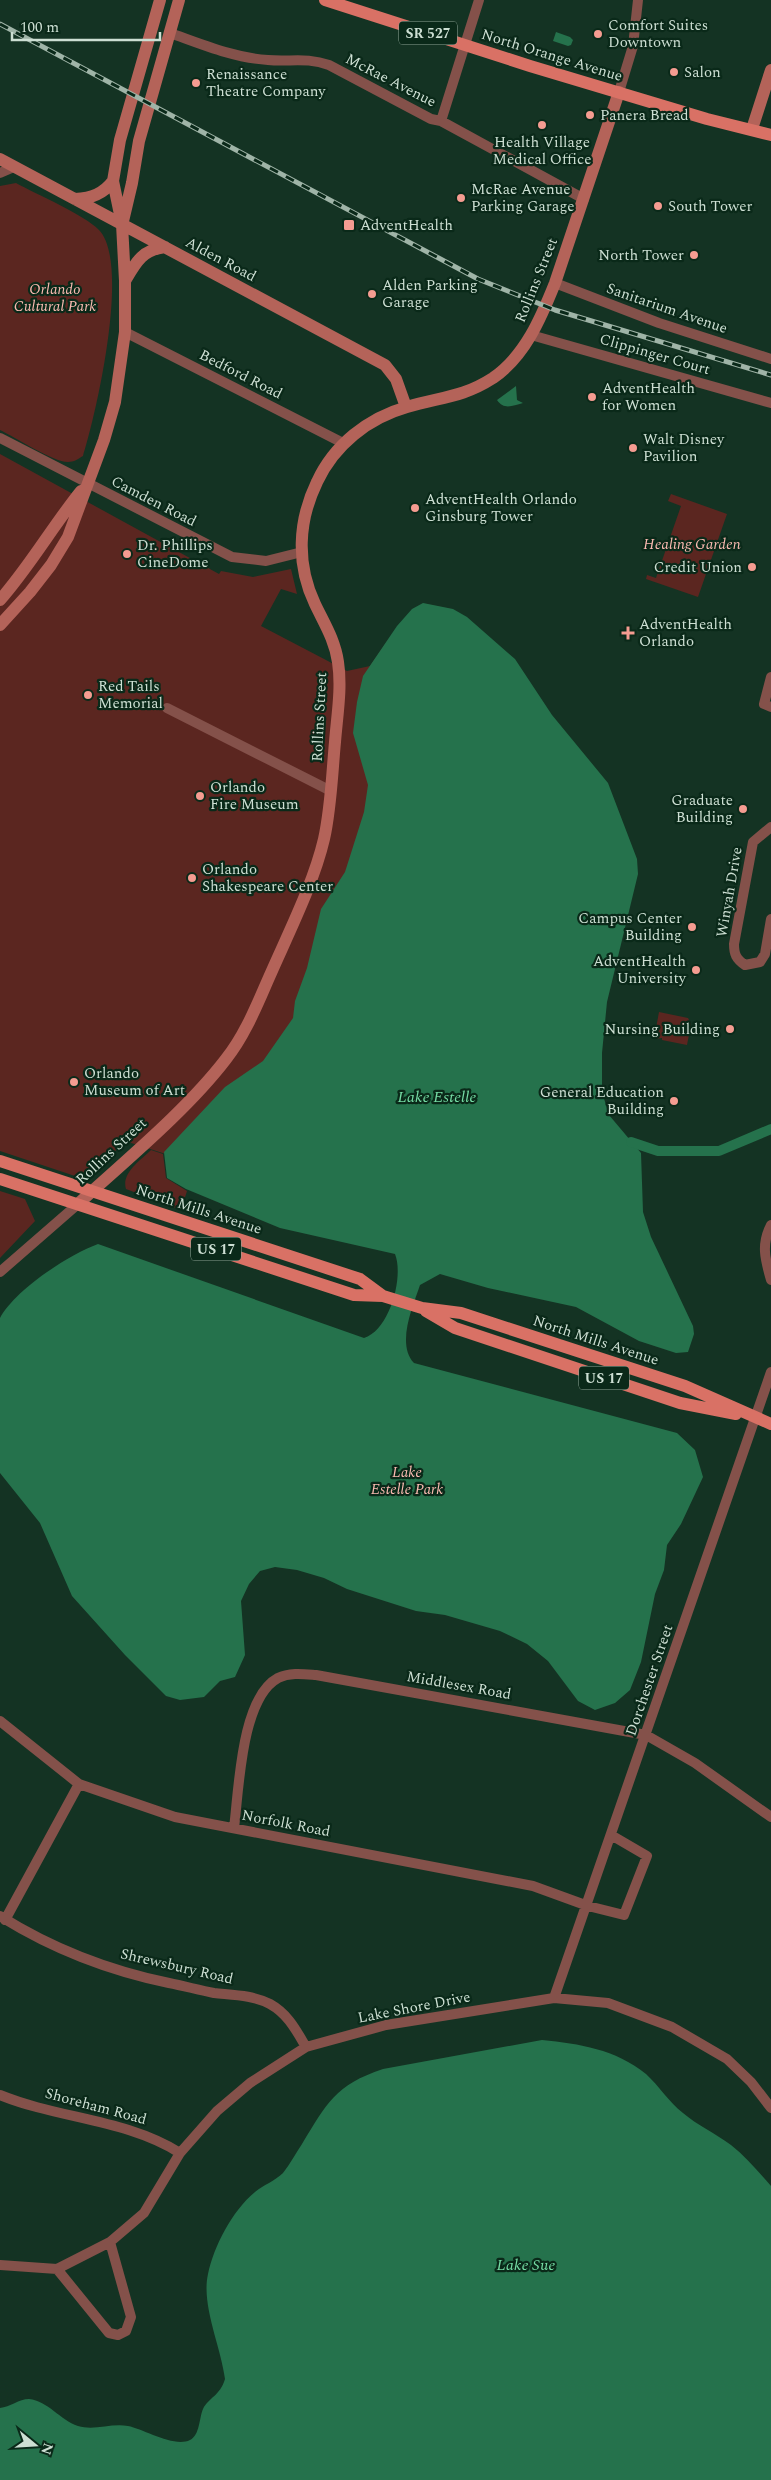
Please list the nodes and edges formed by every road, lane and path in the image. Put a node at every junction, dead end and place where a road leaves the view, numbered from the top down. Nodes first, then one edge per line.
1 (160, 0) edge
2 (179, 0) edge
3 (325, 0) edge
4 (479, 0) edge
5 (638, 0) edge
6 (170, 33) junction
7 (464, 44) junction
8 (771, 70) edge
9 (619, 92) junction
10 (441, 121) junction
11 (752, 129) junction
12 (771, 135) edge
13 (0, 159) edge
14 (14, 167) junction
15 (0, 172) edge
16 (113, 180) junction
17 (75, 199) junction
18 (584, 199) junction
19 (122, 224) junction
20 (165, 247) junction
21 (125, 281) junction
22 (555, 283) junction
23 (125, 332) junction
24 (531, 335) junction
25 (771, 359) edge
26 (771, 403) edge
27 (406, 407) junction
28 (0, 438) edge
29 (343, 443) junction
30 (87, 484) junction
31 (302, 552) junction
32 (0, 600) edge
33 (0, 625) edge
34 (771, 677) edge
35 (767, 705) edge
36 (167, 708) dead end
37 (331, 791) junction
38 (771, 827) edge
39 (771, 919) edge
40 (0, 1161) edge
41 (0, 1178) edge
42 (92, 1191) junction
43 (78, 1204) junction
44 (771, 1224) edge
45 (0, 1272) edge
46 (771, 1280) edge
47 (384, 1296) junction
48 (422, 1308) junction
49 (771, 1372) edge
50 (755, 1418) junction
51 (771, 1424) edge
52 (0, 1720) edge
53 (646, 1735) junction
54 (79, 1784) junction
55 (771, 1817) edge
56 (234, 1828) junction
57 (610, 1835) junction
58 (588, 1906) junction
59 (3, 1918) edge
60 (554, 1998) junction
61 (306, 2047) junction
62 (0, 2095) edge
63 (771, 2108) edge
64 (180, 2153) junction
65 (110, 2242) junction
66 (0, 2265) edge
67 (57, 2269) junction

1 - 16 street
2 - 6 street
3 - 7 main road, North Orange Avenue / SR 527
4 - 7 street
5 - 9 street, Rollins Street
6 - 10 street, McRae Avenue
6 - 19 street
7 - 9 main road, North Orange Avenue / SR 527
7 - 10 street
8 - 11 street
9 - 11 main road, North Orange Avenue / SR 527
9 - 18 street, Rollins Street
10 - 18 street, McRae Avenue
11 - 12 main road, North Orange Avenue / SR 527
13 - 14 street, Alden Road
14 - 15 street
14 - 17 street, Alden Road
16 - 17 street
16 - 19 street
17 - 19 street, Alden Road
18 - 22 street, Rollins Street
19 - 20 street, Alden Road
19 - 21 street
20 - 21 street
20 - 27 street, Alden Road
21 - 23 street
22 - 24 street, Rollins Street
22 - 25 street, Sanitarium Avenue
23 - 29 street, Bedford Road
23 - 30 street
24 - 26 street, Clippinger Court
24 - 27 street, Rollins Street
27 - 29 street, Rollins Street
28 - 30 street, Camden Road
29 - 31 street, Rollins Street
30 - 31 street, Camden Road
30 - 32 street
30 - 33 street
31 - 37 street, Rollins Street
34 - 35 street
36 - 37 street
37 - 42 street, Rollins Street
38 - 39 street, Winyah Drive
40 - 42 main road, North Mills Avenue / US 17
41 - 43 main road, North Mills Avenue / US 17
42 - 43 street, Rollins Street
42 - 47 main road, North Mills Avenue / US 17
43 - 45 street
43 - 47 main road, North Mills Avenue / US 17
44 - 46 street
47 - 48 main road, North Mills Avenue / US 17
48 - 50 main road, North Mills Avenue / US 17
48 - 50 main road, North Mills Avenue / US 17
49 - 50 street, Dorchester Street
50 - 51 main road, North Mills Avenue / US 17
50 - 53 street, Dorchester Street
52 - 54 street, Norfolk Road
53 - 55 street, Middlesex Road
53 - 56 street, Middlesex Road
53 - 57 street, Dorchester Street
54 - 56 street, Norfolk Road
54 - 59 street
56 - 58 street, Norfolk Road
57 - 58 street, Dorchester Street
57 - 58 street, Norfolk Road
58 - 60 street, Dorchester Street
59 - 61 street, Shrewsbury Road
60 - 61 street, Lake Shore Drive
60 - 63 street, Lake Shore Drive
61 - 64 street, Lake Shore Drive
62 - 64 street, Shoreham Road
64 - 65 street, Lake Shore Drive
65 - 67 street, Lake Shore Drive
65 - 67 street
66 - 67 street

